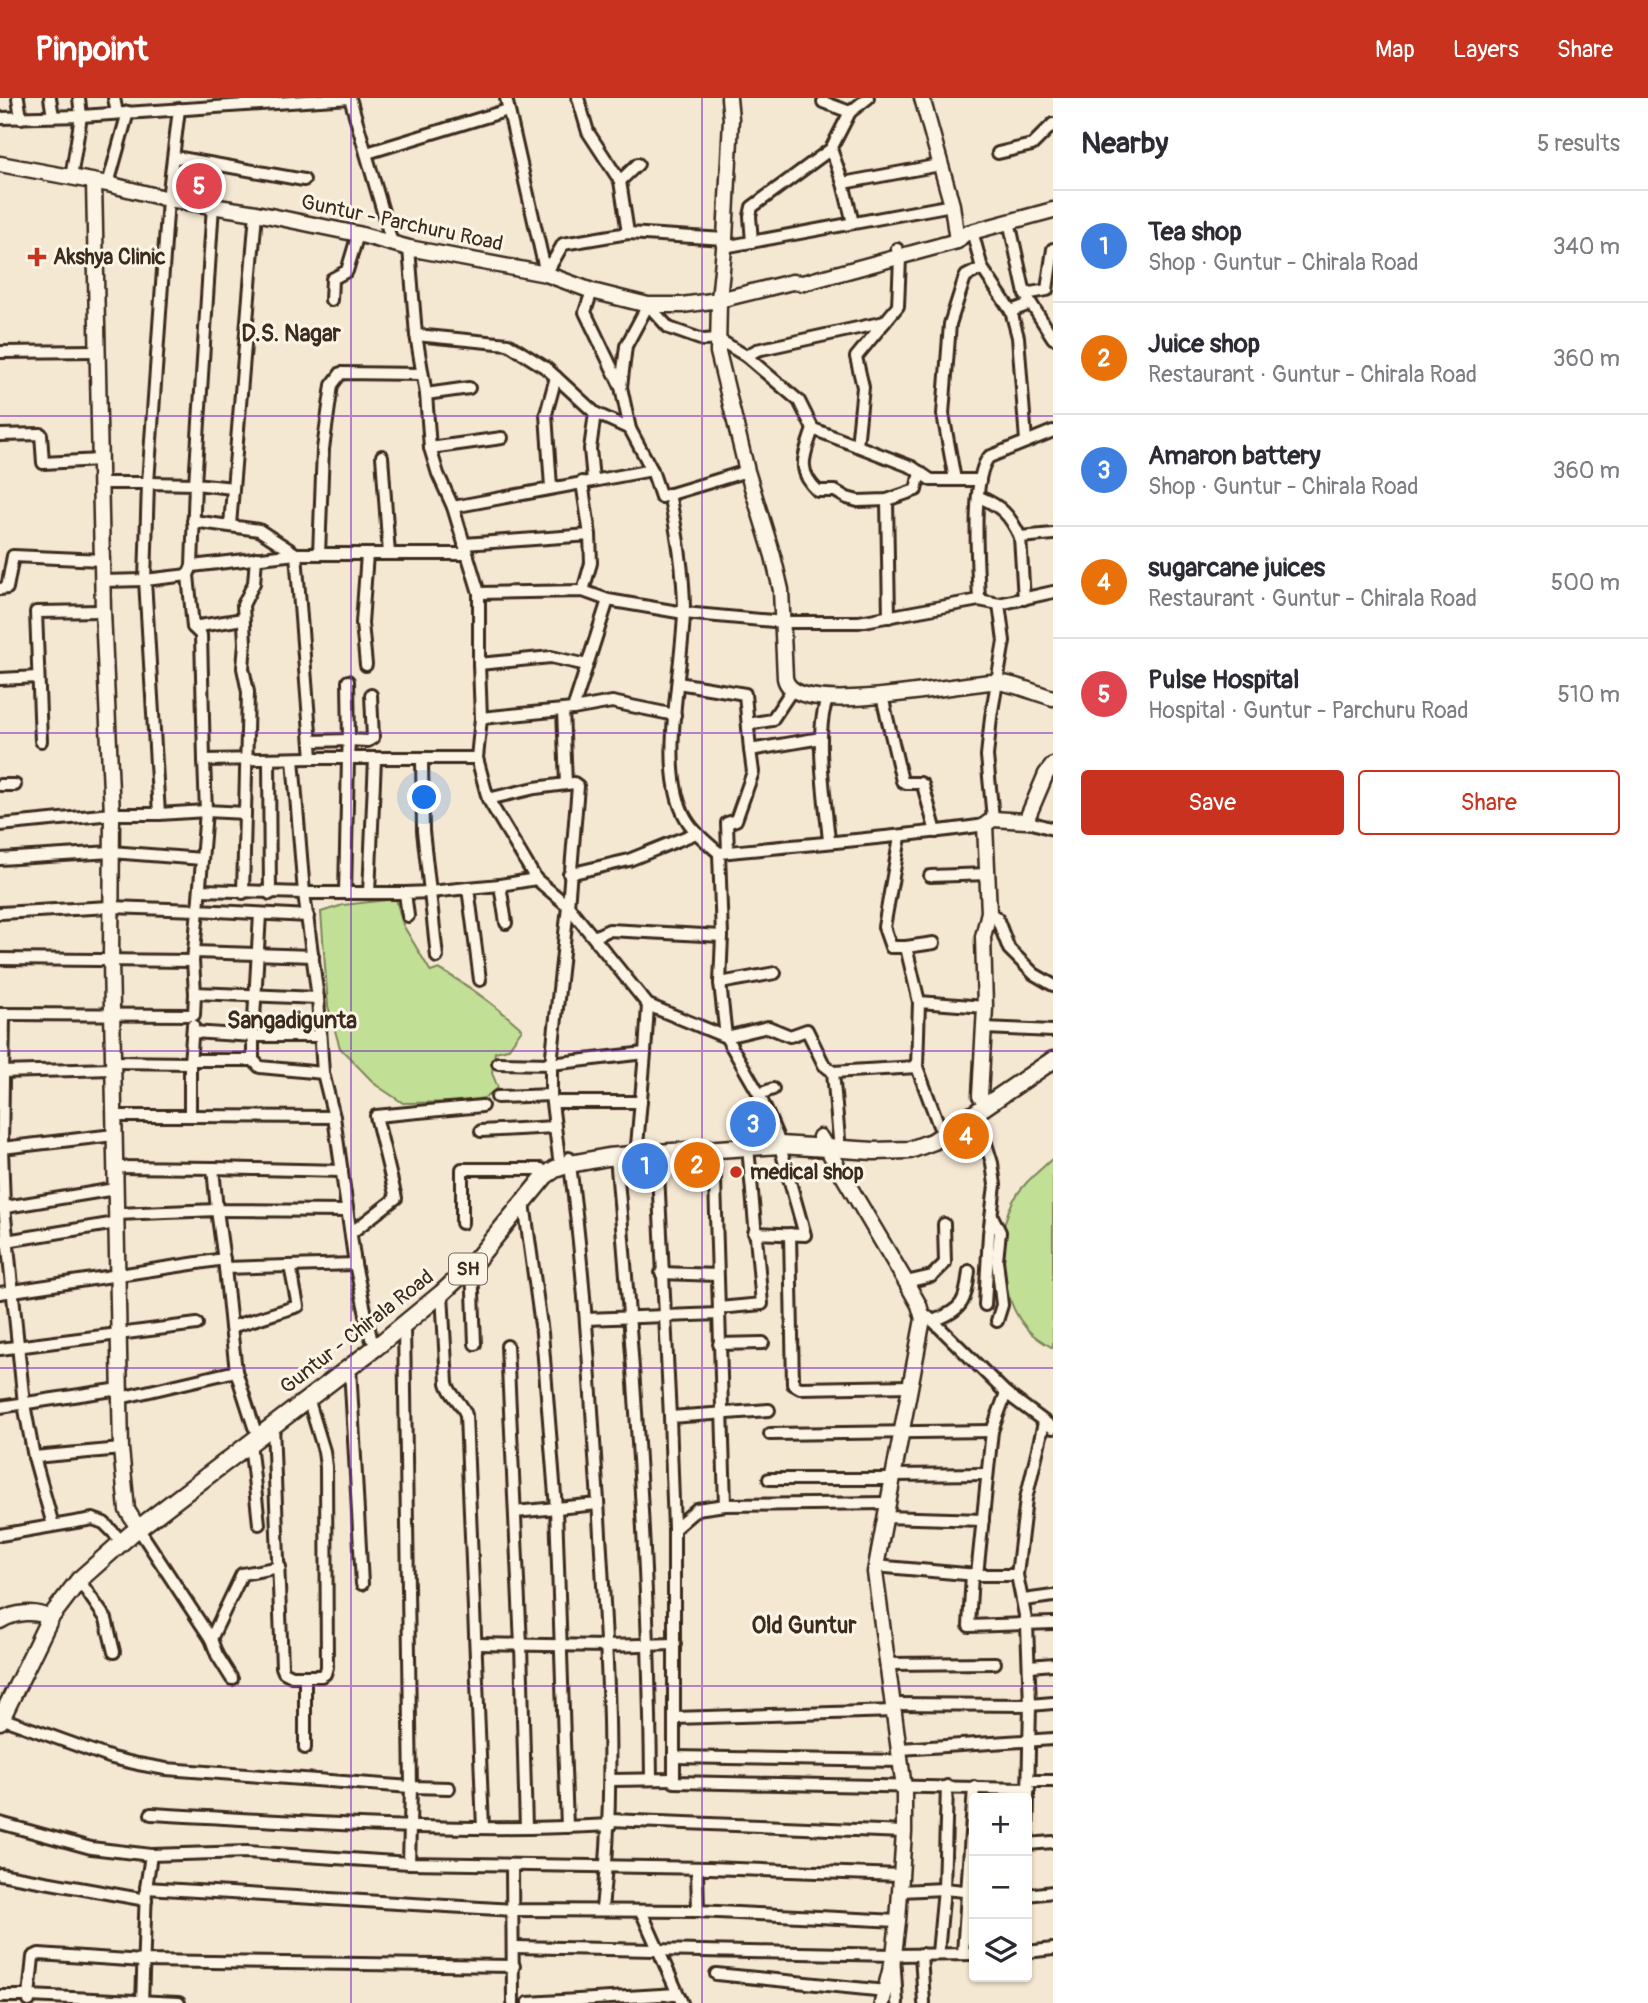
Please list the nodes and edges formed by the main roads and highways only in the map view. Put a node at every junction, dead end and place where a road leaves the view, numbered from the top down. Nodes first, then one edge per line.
1 (1053, 1049) edge
2 (1053, 1060) edge
3 (978, 1103) junction
4 (779, 1140) junction
5 (828, 1141) junction
6 (566, 1159) junction
7 (252, 1434) junction
8 (136, 1525) junction
9 (46, 1616) junction
10 (0, 1698) edge
11 (1, 1720) edge

1 - 3 main road, Guntur - Chirala Road / SH
2 - 3 main road, Guntur - Chirala Road / SH
3 - 5 main road, Guntur - Chirala Road / SH
3 - 5 main road, Guntur - Chirala Road / SH
4 - 5 main road, Guntur - Chirala Road / SH
4 - 6 main road, Guntur - Chirala Road / SH
4 - 6 main road, Guntur - Chirala Road / SH
6 - 7 main road, Guntur - Chirala Road / SH
6 - 7 main road, Guntur - Chirala Road / SH
7 - 8 main road, Guntur - Chirala Road / SH
8 - 9 main road, Guntur - Chirala Road / SH
8 - 9 main road, Guntur - Chirala Road / SH
9 - 10 main road, Guntur - Chirala Road / SH
9 - 11 main road, Guntur - Chirala Road / SH

